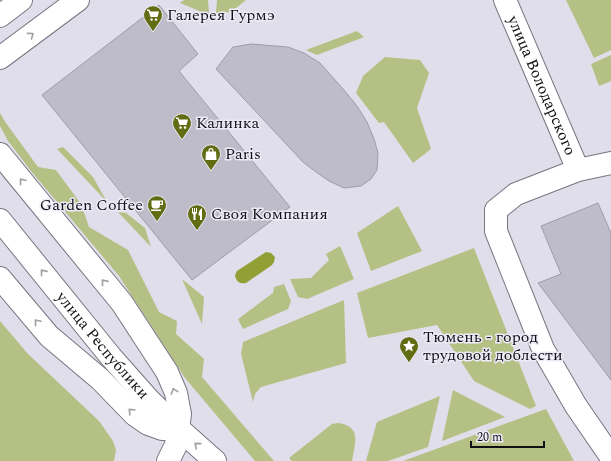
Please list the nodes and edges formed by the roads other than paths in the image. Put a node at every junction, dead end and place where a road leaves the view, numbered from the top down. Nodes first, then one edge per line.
1 (21, 0) edge
2 (78, 0) edge
3 (505, 0) edge
4 (0, 16) edge
5 (0, 58) edge
6 (0, 154) edge
7 (611, 163) edge
8 (578, 170) junction
9 (0, 220) edge
10 (0, 278) edge
11 (179, 429) junction
12 (611, 457) edge
13 (168, 461) edge
14 (215, 461) edge

1 - 4 main road
5 -> 2 main road
3 - 8 main road, улица Володарского
11 -> 6 main road
7 - 8 main road
8 - 12 main road
11 -> 9 main road, улица Республики
11 -> 10 main road
11 - 13 main road
14 -> 11 main road, улица Республики

